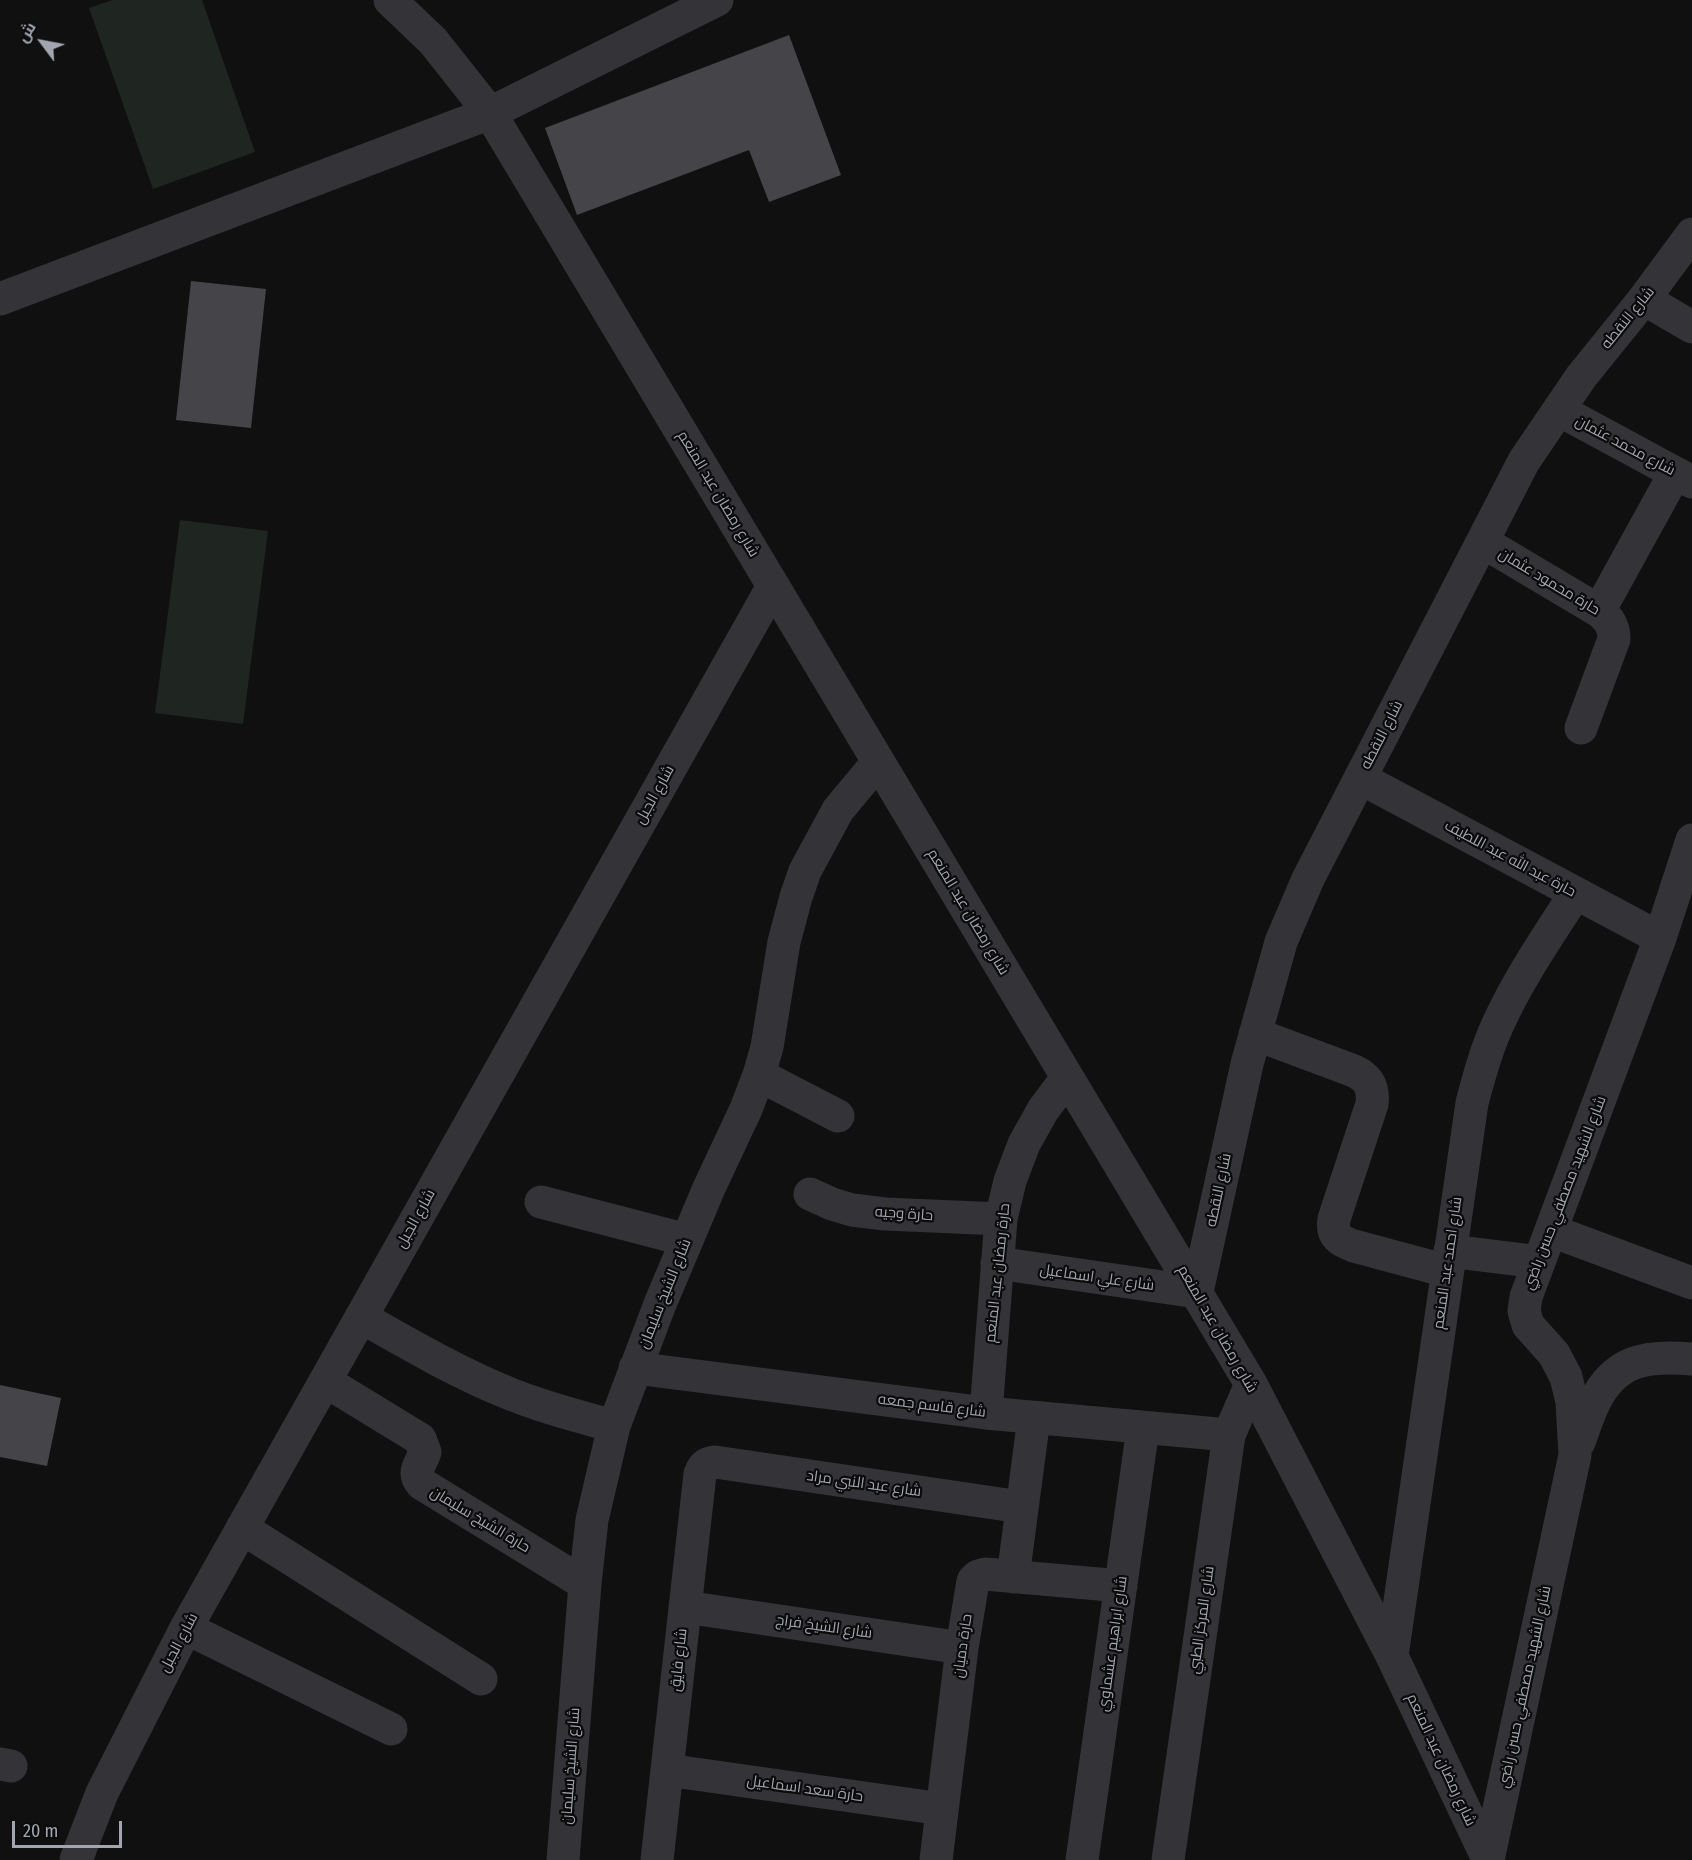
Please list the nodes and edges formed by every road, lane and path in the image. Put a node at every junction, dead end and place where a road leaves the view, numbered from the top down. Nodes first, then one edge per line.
1 (390, 0) edge
2 (717, 0) edge
3 (490, 113) junction
4 (1692, 234) edge
5 (0, 299) edge
6 (1644, 299) junction
7 (1692, 327) edge
8 (1559, 410) junction
9 (1684, 477) edge
10 (1483, 542) junction
11 (773, 586) junction
12 (1599, 611) junction
13 (1581, 728) dead end
14 (878, 762) junction
15 (1360, 778) junction
16 (1692, 840) edge
17 (1687, 873) edge
18 (1575, 894) junction
19 (1660, 938) junction
20 (1255, 1034) junction
21 (759, 1075) junction
22 (1066, 1078) junction
23 (838, 1116) dead end
24 (810, 1194) dead end
25 (541, 1202) dead end
26 (1001, 1219) junction
27 (1552, 1231) junction
28 (687, 1240) junction
29 (1449, 1261) junction
30 (1539, 1262) junction
31 (997, 1263) junction
32 (1692, 1283) edge
33 (1197, 1292) junction
34 (362, 1317) junction
35 (1692, 1359) edge
36 (635, 1368) junction
37 (325, 1381) junction
38 (1251, 1384) junction
39 (986, 1413) junction
40 (1034, 1418) junction
41 (614, 1426) junction
42 (1143, 1428) junction
43 (1229, 1435) junction
44 (1575, 1455) junction
45 (707, 1463) joint
46 (1021, 1507) junction
47 (242, 1528) junction
48 (1013, 1577) junction
49 (585, 1584) junction
50 (1121, 1586) junction
51 (685, 1607) junction
52 (186, 1628) junction
53 (962, 1648) junction
54 (1392, 1656) junction
55 (481, 1679) dead end
56 (391, 1729) dead end
57 (667, 1770) junction
58 (942, 1809) junction
59 (76, 1860) edge
60 (563, 1860) edge
61 (657, 1860) edge
62 (936, 1860) edge
63 (1082, 1860) edge
64 (1168, 1860) edge
65 (1488, 1860) edge

1 - 3 street, شارع رمضان عبد المنعم
2 - 3 street
3 - 5 street
3 - 11 street, شارع رمضان عبد المنعم
4 - 6 street, شارع النقطه
6 - 7 street
6 - 8 street, شارع النقطه
8 - 9 street, شارع محمد عثمان
8 - 10 street, شارع النقطه
9 - 12 street
10 - 12 street, حارة محمود عثمان
10 - 15 street, شارع النقطه
11 - 14 street, شارع رمضان عبد المنعم
11 - 34 street, شارع الجبل
12 - 13 street, حارة محمود عثمان
14 - 21 street, شارع الشيخ سليمان
14 - 22 street, شارع رمضان عبد المنعم
15 - 18 street, حارة عبد الله عبد اللطيف
15 - 20 street, شارع النقطه
16 - 17 street, شارع الشهيد مصطفي حسن راضي
17 - 19 street, شارع الشهيد مصطفي حسن راضي
18 - 19 street, حارة عبد الله عبد اللطيف
18 - 29 street, شارع احمد عبد المنعم
19 - 27 street, شارع الشهيد مصطفي حسن راضي
20 - 29 street
20 - 33 street, شارع النقطه
21 - 23 street
21 - 28 street, شارع الشيخ سليمان
22 - 26 street, حارة رمضان عبد المنعم
22 - 33 street, شارع رمضان عبد المنعم
24 - 26 street, حارة وجيه
25 - 28 street
26 - 31 street, حارة رمضان عبد المنعم
27 - 30 street, شارع الشهيد مصطفي حسن راضي
27 - 32 street
28 - 36 street, شارع الشيخ سليمان
29 - 30 street
29 - 54 street, شارع احمد عبد المنعم
30 - 44 street, شارع الشهيد مصطفي حسن راضي
31 - 33 street, شارع علي اسماعيل
31 - 39 street, حارة رمضان عبد المنعم
33 - 38 street, شارع رمضان عبد المنعم
34 - 37 street, شارع الجبل
34 - 41 street
35 - 44 street
36 - 39 street, شارع قاسم جمعه
36 - 41 street, شارع الشيخ سليمان
37 - 47 street, شارع الجبل
37 - 49 street, حارة الشيخ سليمان
38 - 43 street, شارع المركز الطبي
38 - 54 street, شارع رمضان عبد المنعم
39 - 40 street, شارع قاسم جمعه
40 - 42 street, شارع قاسم جمعه
40 - 46 street
41 - 49 street, شارع الشيخ سليمان
42 - 43 street, شارع قاسم جمعه
42 - 50 street, شارع ابراهيم عشماوي
43 - 64 street, شارع المركز الطبي
44 - 65 street, شارع الشهيد مصطفي حسن راضي
45 - 46 street, شارع عبد النبي مراد
45 - 51 street, شارع فايق
46 - 48 street
47 - 52 street, شارع الجبل
47 - 55 street
48 - 50 street, حارة دميان
48 - 53 street, حارة دميان
49 - 60 street, شارع الشيخ سليمان
50 - 63 street, شارع ابراهيم عشماوي
51 - 53 street, شارع الشيخ فراج
51 - 57 street, شارع فايق
52 - 56 street
52 - 59 street, شارع الجبل
53 - 58 street, حارة دميان
54 - 65 street, شارع رمضان عبد المنعم
57 - 58 street, حارة سعد اسماعيل
57 - 61 street, شارع فايق
58 - 62 street, حارة دميان

